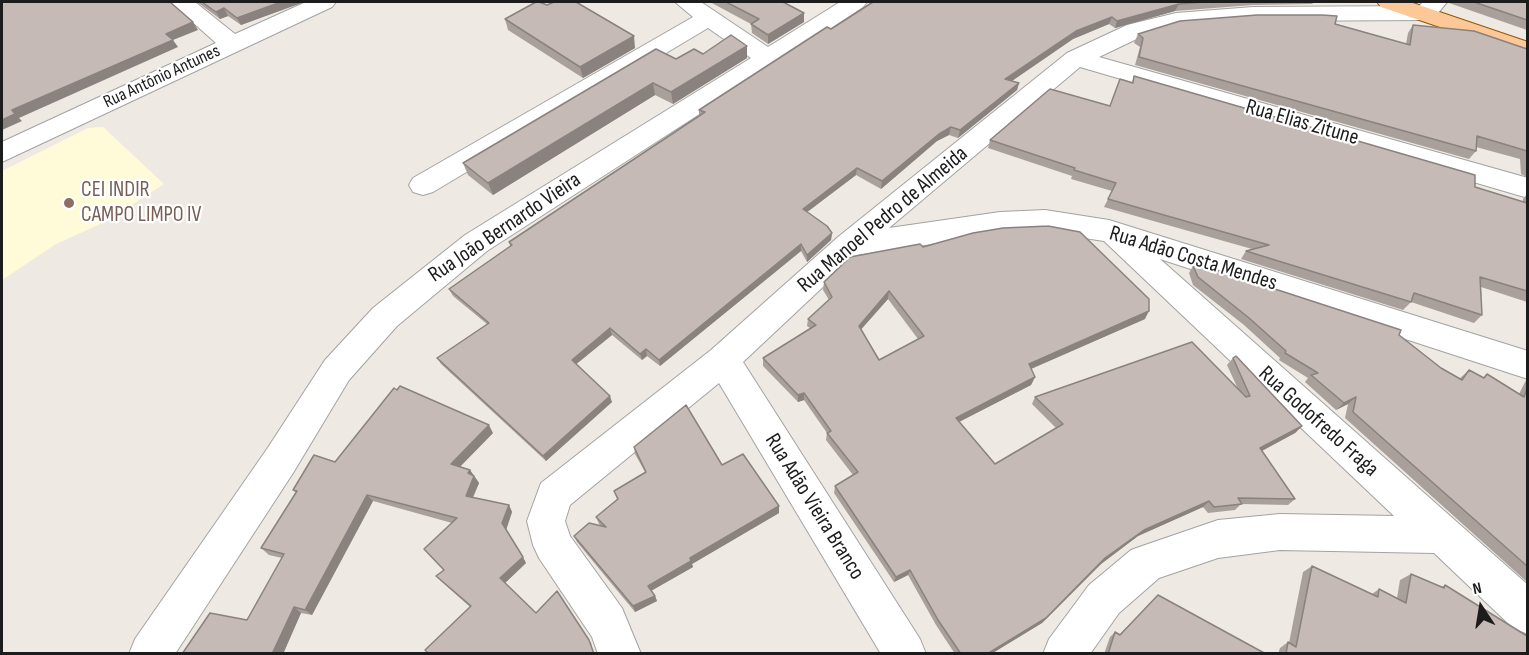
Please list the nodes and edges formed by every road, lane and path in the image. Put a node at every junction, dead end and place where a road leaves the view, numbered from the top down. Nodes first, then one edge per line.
1 (181, 2) edge
2 (324, 2) edge
3 (686, 2) edge
4 (855, 2) edge
5 (1389, 2) edge
6 (1430, 7) edge
7 (710, 18) junction
8 (232, 44) junction
9 (1527, 50) edge
10 (1076, 58) junction
11 (768, 59) junction
12 (2, 153) edge
13 (423, 185) dead end
14 (1527, 188) edge
15 (1109, 231) junction
16 (849, 245) junction
17 (723, 360) junction
18 (1527, 365) edge
19 (1441, 535) junction
20 (1527, 613) edge
21 (150, 654) edge
22 (620, 654) edge
23 (905, 654) edge
24 (1064, 654) edge

1 - 8 street
2 - 8 street, Rua Antônio Antunes
3 - 7 street
4 - 11 street, Rua João Bernardo Vieira
5 - 6 main road
6 - 9 main road
6 - 10 street, Rua Manoel Pedro de Almeida
7 - 11 street
7 - 13 street
8 - 12 street, Rua Antônio Antunes
10 - 14 street, Rua Elias Zitune
10 - 16 street, Rua Manoel Pedro de Almeida
11 - 21 street, Rua João Bernardo Vieira
15 - 16 street, Rua Adão Costa Mendes
15 - 18 street, Rua Adão Costa Mendes
15 - 19 street, Rua Godofredo Fraga
16 - 17 street, Rua Manoel Pedro de Almeida
17 - 22 street, Rua Manoel Pedro de Almeida
17 - 23 street, Rua Adão Vieira Branco
19 - 20 street, Rua Godofredo Fraga
19 - 24 street

